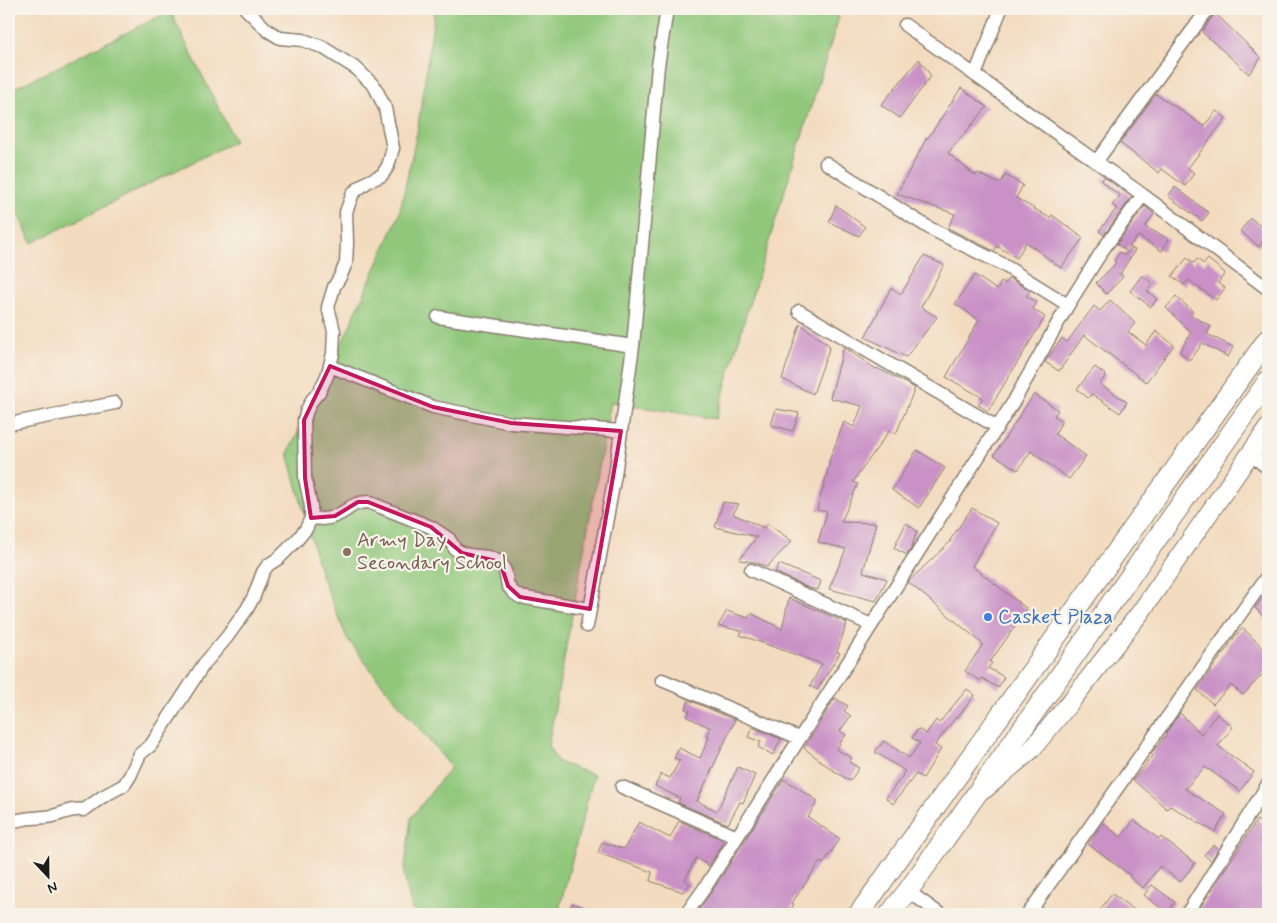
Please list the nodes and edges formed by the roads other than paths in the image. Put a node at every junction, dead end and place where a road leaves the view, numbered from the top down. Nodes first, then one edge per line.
1 (246, 9) edge
2 (667, 9) edge
3 (1001, 9) edge
4 (1208, 9) edge
5 (906, 25) dead end
6 (975, 75) junction
7 (1096, 162) junction
8 (826, 163) dead end
9 (1143, 195) junction
10 (1268, 289) edge
11 (1068, 305) junction
12 (799, 311) dead end
13 (438, 317) dead end
14 (1268, 339) edge
15 (632, 346) junction
16 (330, 366) junction
17 (1268, 382) edge
18 (115, 403) dead end
19 (9, 424) edge
20 (997, 427) junction
21 (1268, 428) edge
22 (621, 431) junction
23 (1250, 454) junction
24 (1268, 468) edge
25 (312, 518) junction
26 (751, 570) dead end
27 (1268, 575) edge
28 (590, 609) junction
29 (871, 625) junction
30 (587, 626) dead end
31 (662, 680) dead end
32 (799, 738) junction
33 (1268, 784) edge
34 (622, 787) dead end
35 (972, 801) junction
36 (9, 823) edge
37 (737, 837) junction
38 (908, 891) junction
39 (686, 914) edge
40 (860, 914) edge
41 (890, 914) edge
42 (940, 914) edge
43 (1028, 914) edge
44 (1187, 914) edge

1 - 16 street
2 - 15 street
3 - 6 street
4 - 7 street
5 - 6 street
6 - 7 street
7 - 9 street
8 - 11 street
9 - 10 street
9 - 11 street
11 - 20 street
12 - 20 street
13 - 15 street
14 - 40 highway
15 - 22 street
16 - 22 street
16 - 25 street
17 - 35 highway
18 - 19 street
20 - 29 street
21 - 23 main road
22 - 28 street
23 - 24 street
23 - 35 main road
25 - 28 street
25 - 36 street
26 - 29 street
27 - 43 street
28 - 30 street
29 - 32 street
31 - 32 street
32 - 37 street
33 - 44 street
34 - 37 street
35 - 38 highway
37 - 39 street
38 - 41 highway
38 - 42 street

